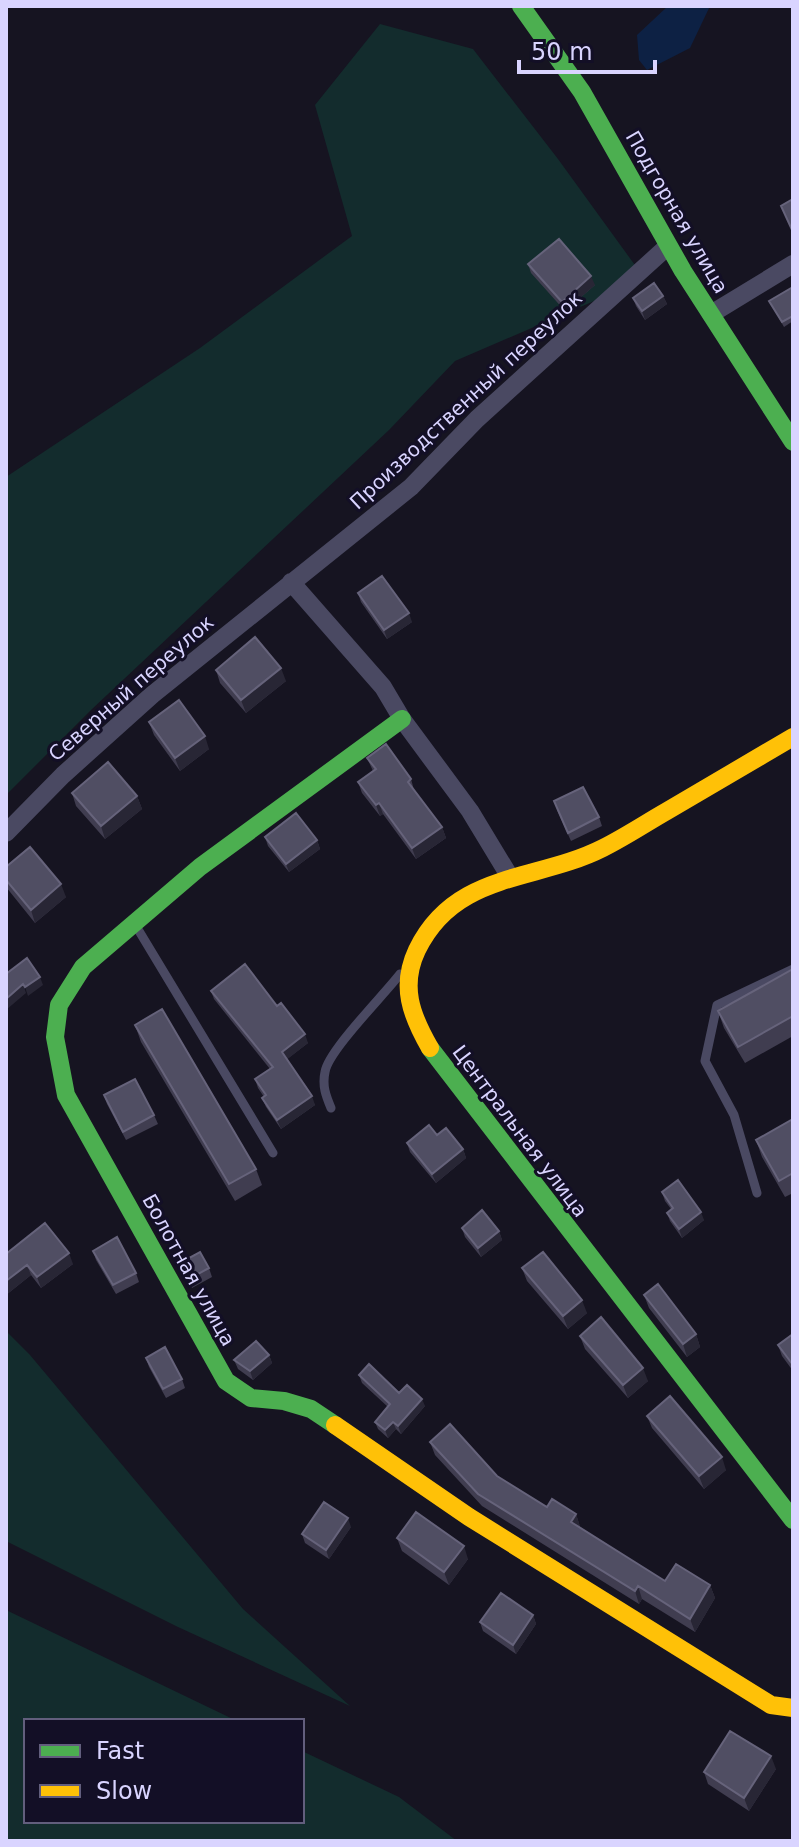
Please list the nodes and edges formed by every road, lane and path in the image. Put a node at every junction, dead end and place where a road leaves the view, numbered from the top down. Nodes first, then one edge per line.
1 (521, 6) edge
2 (668, 246) junction
3 (793, 264) edge
4 (711, 314) junction
5 (793, 442) edge
6 (291, 582) junction
7 (402, 719) junction
8 (793, 737) edge
9 (6, 833) edge
10 (510, 877) junction
11 (134, 923) junction
12 (412, 959) junction
13 (793, 969) edge
14 (331, 1108) dead end
15 (273, 1153) dead end
16 (757, 1193) dead end
17 (793, 1520) edge
18 (793, 1708) edge

1 - 2 street, Подгорная улица
2 - 4 street, Подгорная улица
2 - 6 street, Производственный переулок
3 - 4 street
4 - 5 street, Подгорная улица
6 - 7 street
6 - 9 street, Северный переулок
7 - 10 street
7 - 11 street, Болотная улица
8 - 10 street, Центральная улица
10 - 12 street, Центральная улица
11 - 15 lane
11 - 18 street, Болотная улица
12 - 14 lane
12 - 17 street, Центральная улица
13 - 16 lane

